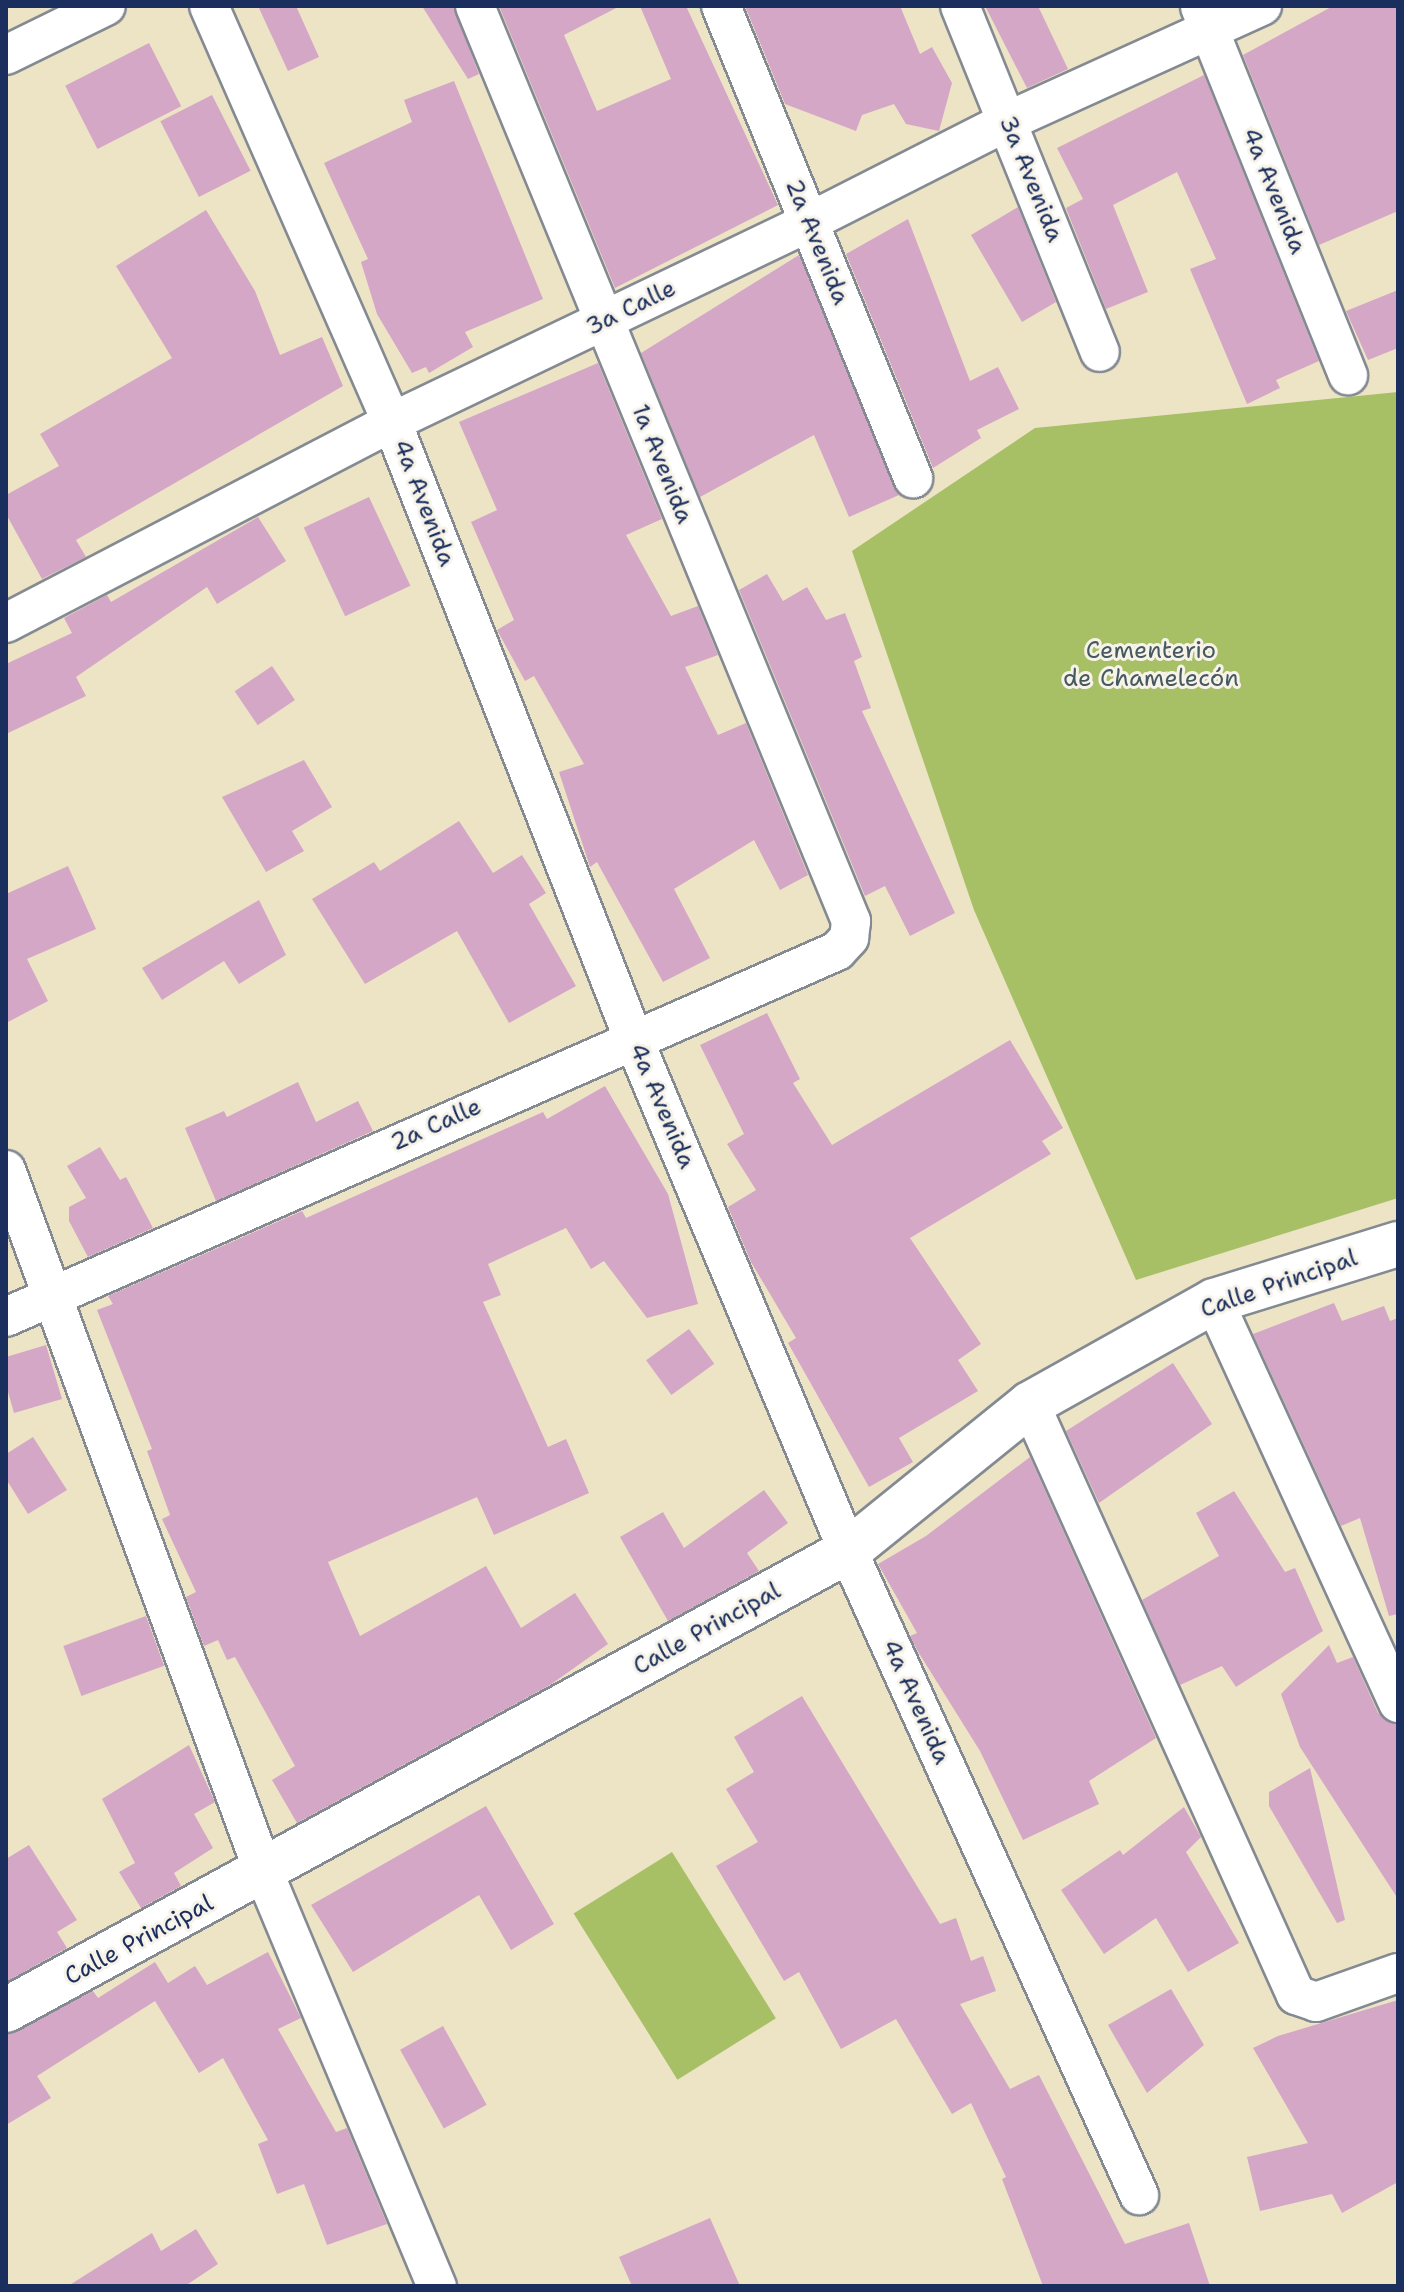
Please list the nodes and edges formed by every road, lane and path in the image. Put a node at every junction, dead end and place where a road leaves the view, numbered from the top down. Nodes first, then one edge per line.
1 (106, 6) edge
2 (209, 6) edge
3 (475, 6) edge
4 (721, 6) edge
5 (960, 6) edge
6 (1262, 6) edge
7 (1204, 18) edge
8 (6, 55) edge
9 (1008, 121) junction
10 (809, 222) junction
11 (603, 322) junction
12 (1100, 352) dead end
13 (1348, 375) dead end
14 (392, 422) junction
15 (913, 478) dead end
16 (6, 623) edge
17 (851, 921) joint
18 (633, 1038) junction
19 (6, 1170) edge
20 (1398, 1244) edge
21 (53, 1295) junction
22 (1214, 1301) junction
23 (6, 1317) edge
24 (1030, 1404) junction
25 (848, 1551) junction
26 (1398, 1703) edge
27 (264, 1873) junction
28 (1398, 1973) edge
29 (6, 2010) edge
30 (1139, 2195) dead end
31 (437, 2286) edge

1 - 8 street
2 - 14 street, 4a Avenida
3 - 11 street, 1a Avenida
4 - 10 street, 2a Avenida
5 - 9 street, 3a Avenida
6 - 7 street, 3a Calle
7 - 9 street, 3a Calle
7 - 13 street, 4a Avenida
9 - 10 street, 3a Calle
9 - 12 street, 3a Avenida
10 - 11 street, 3a Calle
10 - 15 street, 2a Avenida
11 - 14 street, 3a Calle
11 - 17 street, 1a Avenida
14 - 16 street, 3a Calle
14 - 18 street, 4a Avenida
17 - 18 street, 2a Calle
18 - 21 street, 2a Calle
18 - 25 street, 4a Avenida
19 - 21 street
20 - 22 street, Calle Principal
21 - 23 street, 2a Calle
21 - 27 street
22 - 24 street, Calle Principal
22 - 26 street
24 - 25 street, Calle Principal
24 - 28 street
25 - 27 street, Calle Principal
25 - 30 street, 4a Avenida
27 - 29 street, Calle Principal
27 - 31 street

